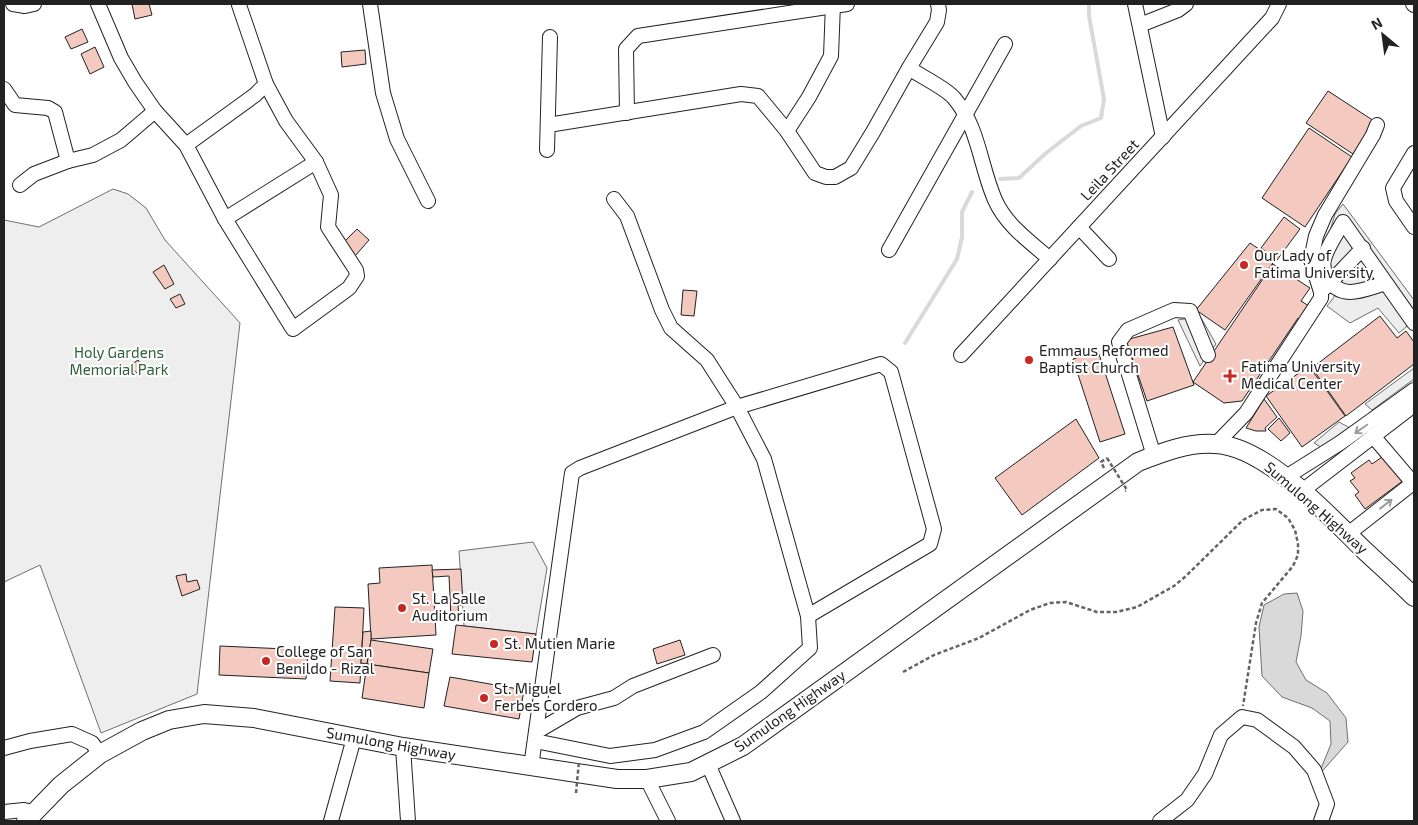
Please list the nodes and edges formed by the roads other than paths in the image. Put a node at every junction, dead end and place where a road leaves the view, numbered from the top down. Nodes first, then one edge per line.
1 (13, 4) edge
2 (34, 4) edge
3 (98, 4) edge
4 (370, 4) edge
5 (938, 4) edge
6 (1135, 4) edge
7 (1186, 4) edge
8 (1279, 4) edge
9 (239, 5) dead end
10 (838, 5) edge
11 (1140, 25) junction
12 (550, 37) dead end
13 (1005, 44) dead end
14 (908, 68) junction
15 (266, 84) junction
16 (4, 90) edge
17 (156, 111) junction
18 (627, 112) junction
19 (965, 114) junction
20 (548, 125) junction
21 (1377, 125) dead end
22 (787, 131) junction
23 (1162, 137) junction
24 (186, 145) junction
25 (547, 150) dead end
26 (1414, 153) edge
27 (68, 161) junction
28 (316, 162) junction
29 (20, 185) dead end
30 (614, 199) dead end
31 (428, 201) dead end
32 (225, 219) junction
33 (1414, 227) edge
34 (1079, 228) junction
35 (1363, 248) junction
36 (889, 250) dead end
37 (1050, 259) junction
38 (1109, 259) dead end
39 (1386, 283) junction
40 (1326, 288) junction
41 (1414, 323) edge
42 (961, 355) dead end
43 (1208, 355) dead end
44 (1414, 390) edge
45 (1414, 405) edge
46 (737, 407) junction
47 (1380, 427) junction
48 (1216, 444) junction
49 (1154, 456) junction
50 (1414, 473) edge
51 (1286, 477) junction
52 (1302, 491) junction
53 (1348, 534) junction
54 (1414, 597) edge
55 (808, 616) junction
56 (713, 655) dead end
57 (535, 737) junction
58 (354, 738) junction
59 (4, 748) edge
60 (403, 748) junction
61 (100, 754) junction
62 (708, 764) junction
63 (531, 767) junction
64 (647, 779) junction
65 (4, 812) edge
66 (30, 816) edge
67 (331, 821) edge
68 (408, 821) edge
69 (668, 821) edge
70 (733, 821) edge
71 (1160, 821) edge
72 (1321, 821) edge

1 - 2 street
3 - 17 street
4 - 31 street
5 - 14 street
6 - 11 street
7 - 11 street
8 - 23 street, Leila Street
9 - 15 street
10 - 18 street
10 - 22 street
11 - 23 street
12 - 20 street
13 - 19 street
14 - 19 street
14 - 22 street
15 - 24 street
15 - 28 street
16 - 27 street
17 - 24 street
17 - 27 street
18 - 20 street
18 - 22 street
19 - 36 street
19 - 37 street
20 - 25 street
21 - 40 street
23 - 34 street, Leila Street
24 - 32 street
26 - 33 street
27 - 29 street
28 - 32 street
28 - 32 street
30 - 46 street
34 - 37 street, Leila Street
34 - 38 street
35 - 39 street
35 - 40 street
35 - 40 street
37 - 42 street, Leila Street
39 - 40 street
39 - 41 street
40 - 48 street
43 - 49 street
44 - 47 street
45 - 47 street
46 - 55 street
46 - 55 street
46 - 57 street
47 - 50 street
47 -> 51 street
47 - 52 street
53 -> 47 street
48 - 49 main road, Sumulong Highway
48 - 51 main road, Sumulong Highway
49 - 62 main road, Sumulong Highway
51 - 52 main road, Sumulong Highway
52 - 53 main road, Sumulong Highway
53 - 54 main road, Sumulong Highway
55 - 57 street
56 - 57 street
57 - 63 street
58 - 60 main road, Sumulong Highway
58 - 61 main road, Sumulong Highway
58 - 67 street
59 - 61 street
60 - 63 main road, Sumulong Highway
60 - 68 street
61 - 66 main road, Sumulong Highway
62 - 64 main road, Sumulong Highway
62 - 70 street
63 - 64 main road, Sumulong Highway
64 - 69 street
65 - 66 street
71 - 72 street

